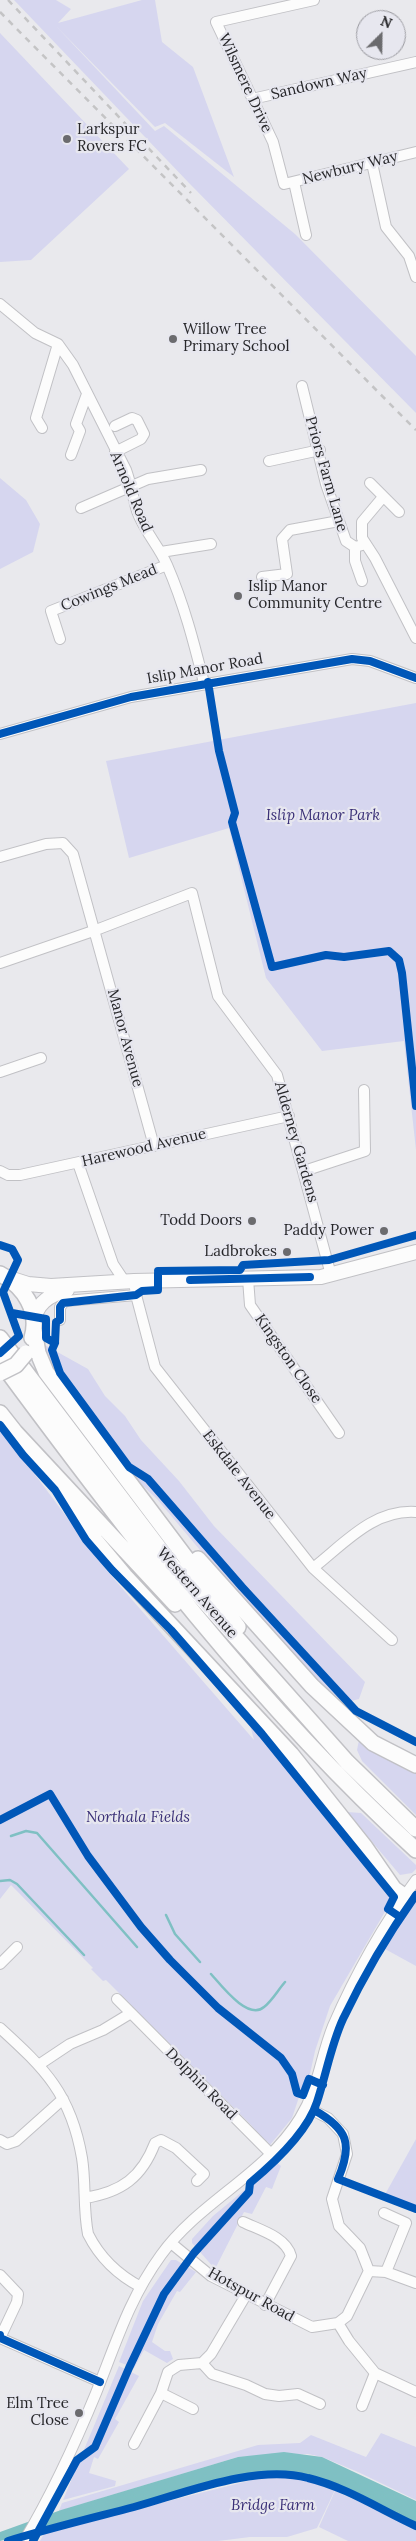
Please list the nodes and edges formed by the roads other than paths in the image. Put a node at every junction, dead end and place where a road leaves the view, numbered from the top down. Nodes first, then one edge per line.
1 (314, 0) edge
2 (416, 62) edge
3 (252, 100) junction
4 (416, 152) edge
5 (372, 163) junction
6 (289, 183) junction
7 (306, 235) dead end
8 (416, 277) edge
9 (0, 304) edge
10 (58, 344) junction
11 (302, 386) dead end
12 (87, 394) junction
13 (115, 426) dead end
14 (42, 428) dead end
15 (320, 450) junction
16 (115, 452) junction
17 (71, 455) dead end
18 (269, 461) dead end
19 (201, 470) dead end
20 (370, 482) dead end
21 (132, 486) junction
22 (383, 496) junction
23 (81, 508) dead end
24 (399, 512) dead end
25 (339, 521) junction
26 (211, 544) dead end
27 (366, 544) junction
28 (355, 547) junction
29 (161, 552) junction
30 (167, 565) junction
31 (262, 577) dead end
32 (362, 581) dead end
33 (416, 638) edge
34 (60, 639) dead end
35 (416, 678) edge
36 (204, 683) junction
37 (0, 734) edge
38 (0, 858) edge
39 (96, 930) junction
40 (0, 963) edge
41 (41, 1058) dead end
42 (0, 1072) edge
43 (364, 1090) dead end
44 (289, 1116) junction
45 (154, 1146) junction
46 (78, 1163) junction
47 (0, 1171) edge
48 (304, 1171) junction
49 (416, 1252) edge
50 (113, 1264) junction
51 (3, 1275) edge
52 (331, 1275) junction
53 (248, 1280) junction
54 (97, 1284) junction
55 (132, 1286) junction
56 (60, 1320) dead end
57 (34, 1327) junction
58 (0, 1338) edge
59 (0, 1362) edge
60 (0, 1373) edge
61 (0, 1413) edge
62 (339, 1433) dead end
63 (56, 1476) junction
64 (128, 1479) junction
65 (416, 1512) edge
66 (313, 1568) junction
67 (392, 1640) dead end
68 (247, 1676) junction
69 (302, 1712) junction
70 (416, 1765) edge
71 (416, 1829) edge
72 (414, 1848) edge
73 (416, 1880) edge
74 (404, 1896) junction
75 (17, 1948) dead end
76 (0, 1964) edge
77 (117, 1999) dead end
78 (131, 2013) junction
79 (0, 2028) edge
80 (40, 2064) junction
81 (63, 2099) junction
82 (306, 2106) junction
83 (0, 2140) edge
84 (272, 2156) junction
85 (197, 2181) dead end
86 (85, 2198) junction
87 (384, 2213) dead end
88 (243, 2222) dead end
89 (171, 2242) junction
90 (369, 2272) junction
91 (386, 2272) junction
92 (0, 2275) edge
93 (416, 2284) edge
94 (141, 2287) junction
95 (246, 2295) junction
96 (265, 2305) junction
97 (338, 2323) junction
98 (0, 2338) edge
99 (202, 2363) junction
100 (375, 2373) junction
101 (100, 2382) junction
102 (416, 2392) edge
103 (161, 2393) junction
104 (320, 2404) dead end
105 (362, 2406) dead end
106 (193, 2409) dead end
107 (134, 2444) dead end
108 (24, 2541) edge

1 - 3 street, Wilsmere Drive
2 - 3 street, Sandown Way
3 - 6 street, Wilsmere Drive
4 - 5 street, Newbury Way
5 - 6 street, Newbury Way
5 - 8 street
6 - 7 street, Wilsmere Drive
9 - 10 street, Arnold Road
10 - 12 street, Arnold Road
10 - 14 street
11 - 15 street, Priors Farm Lane
12 - 16 street, Arnold Road
12 - 17 street
13 - 16 street
15 - 18 street
15 - 25 street, Priors Farm Lane
16 - 21 street, Arnold Road
19 - 21 street
20 - 22 street
21 - 23 street
21 - 29 street, Arnold Road
22 - 24 street
22 - 27 street
25 - 28 street, Priors Farm Lane
25 - 31 street
26 - 29 street
27 - 28 street, Priors Farm Lane
27 - 33 street
28 - 32 street
29 - 30 street, Arnold Road
30 - 34 street, Cowings Mead
30 - 36 street, Arnold Road
35 - 36 street, Islip Manor Road
36 - 37 street, Islip Manor Road
38 - 39 street, Manor Avenue
39 - 40 street
39 - 44 street, Alderney Gardens
39 - 45 street, Manor Avenue
41 - 42 street
43 - 48 street
44 - 45 street, Harewood Avenue
44 - 48 street, Alderney Gardens
45 - 46 street, Harewood Avenue
46 - 47 street, Harewood Avenue
46 - 50 street, Eskdale Avenue
48 - 52 street, Alderney Gardens
49 - 52 main road
50 - 54 street
50 - 55 street, Eskdale Avenue
51 - 54 main road
51 - 57 highway
52 - 53 main road
53 - 55 main road
53 - 62 street, Kingston Close
54 - 55 main road
54 - 57 main road
55 - 56 street
55 - 66 street, Eskdale Avenue
57 - 60 highway, bridge
57 - 64 highway
58 - 69 highway, Western Avenue
59 - 68 highway, Western Avenue
61 - 63 highway
63 - 68 highway
63 - 74 highway
64 - 69 highway
64 - 70 highway
65 - 66 street
66 - 67 street, Eskdale Avenue
68 - 72 highway, Western Avenue
69 - 71 highway, Western Avenue
73 - 74 street
74 - 82 street
75 - 76 street
77 - 78 street, Dolphin Road
78 - 80 street
78 - 84 street, Dolphin Road
79 - 80 street
80 - 81 street
81 - 83 street
81 - 86 street
82 - 84 street
82 - 90 street
84 - 89 street
85 - 86 street
86 - 94 street
87 - 91 street
88 - 96 street
89 - 94 street
89 - 95 street, Hotspur Road
90 - 91 street
90 - 97 street
91 - 93 street
92 - 98 street
94 - 101 street
95 - 96 street, Hotspur Road
95 - 99 street
96 - 97 street, Hotspur Road
97 - 100 street
98 - 101 street
99 - 103 street
99 - 104 street
100 - 102 street
100 - 105 street
101 - 108 street
103 - 106 street
103 - 107 street

